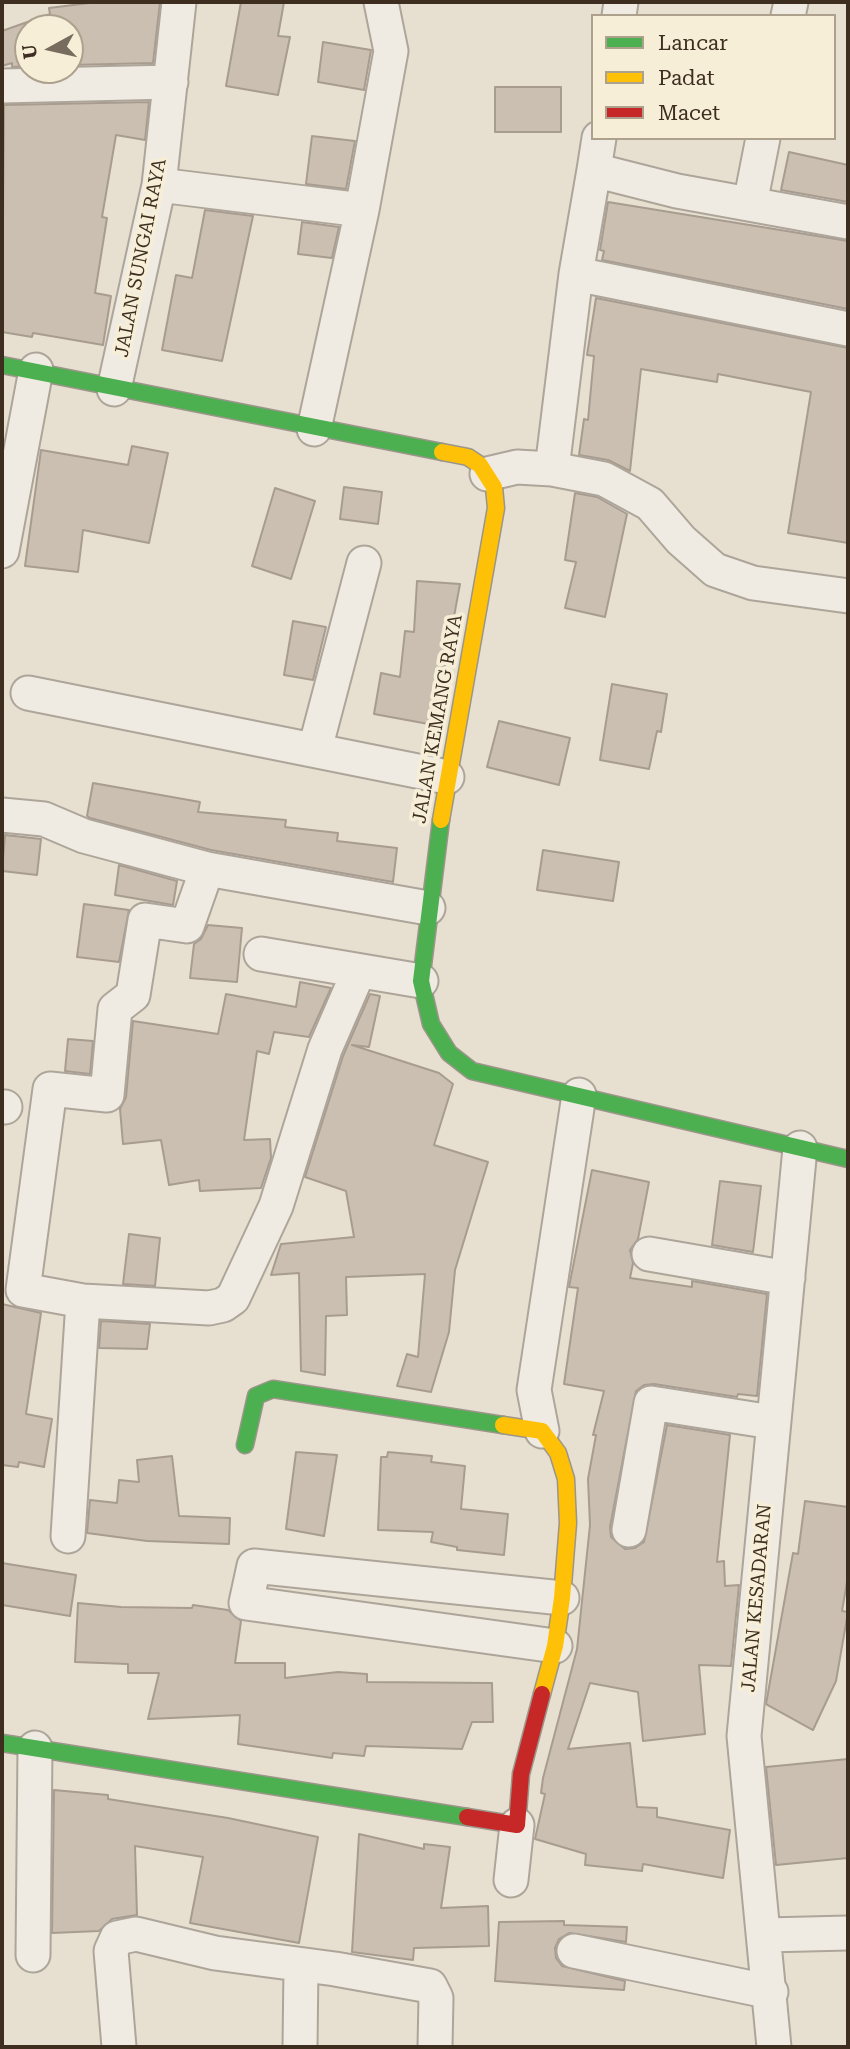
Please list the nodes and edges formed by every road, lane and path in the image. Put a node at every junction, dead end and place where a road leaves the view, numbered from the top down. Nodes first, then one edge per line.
1 (179, 2) edge
2 (381, 2) edge
3 (171, 82) junction
4 (2, 86) edge
5 (763, 140) edge
6 (597, 154) edge
7 (159, 185) junction
8 (750, 204) junction
9 (362, 210) junction
10 (848, 222) edge
11 (576, 274) junction
12 (848, 328) edge
13 (2, 365) edge
14 (36, 370) junction
15 (114, 389) junction
16 (314, 429) junction
17 (552, 469) junction
18 (487, 474) junction
19 (2, 551) edge
20 (364, 563) dead end
21 (848, 596) edge
22 (28, 693) dead end
23 (315, 749) junction
24 (447, 777) junction
25 (2, 815) edge
26 (207, 869) junction
27 (428, 908) junction
28 (261, 954) dead end
29 (358, 973) junction
30 (421, 981) junction
31 (579, 1095) junction
32 (800, 1148) junction
33 (848, 1160) edge
34 (649, 1254) dead end
35 (788, 1278) junction
36 (83, 1301) junction
37 (772, 1422) junction
38 (542, 1431) junction
39 (245, 1445) dead end
40 (629, 1530) dead end
41 (68, 1536) dead end
42 (562, 1598) junction
43 (555, 1646) junction
44 (2, 1743) edge
45 (34, 1748) junction
46 (517, 1825) junction
47 (511, 1880) dead end
48 (848, 1933) edge
49 (766, 1936) junction
50 (574, 1951) dead end
51 (33, 1955) dead end
52 (301, 1966) junction
53 (771, 1992) junction
54 (119, 2047) edge
55 (300, 2047) edge
56 (435, 2047) edge
57 (775, 2047) edge

1 - 3 street, JALAN SUNGAI RAYA
2 - 9 street
3 - 4 street
3 - 7 street, JALAN SUNGAI RAYA
5 - 8 street
6 - 8 street
6 - 11 street
7 - 9 street
7 - 15 street, JALAN SUNGAI RAYA
8 - 10 street
9 - 16 street
11 - 12 street
11 - 17 street
13 - 14 street
14 - 15 street
14 - 19 street
15 - 16 street
16 - 18 street
17 - 18 street
17 - 21 street
18 - 24 street, JALAN KEMANG RAYA
20 - 23 street
22 - 23 street
23 - 24 street
24 - 27 street, JALAN KEMANG RAYA
25 - 26 street
26 - 27 street
26 - 36 street
27 - 30 street, JALAN KEMANG RAYA
28 - 29 street
29 - 30 street
29 - 36 street
30 - 31 street, JALAN KEMANG RAYA
31 - 32 street, JALAN KEMANG RAYA
31 - 38 street
32 - 33 street, JALAN KEMANG RAYA
32 - 35 street, JALAN KESADARAN
34 - 35 street
35 - 37 street, JALAN KESADARAN
36 - 41 street
37 - 40 street
37 - 49 street, JALAN KESADARAN
38 - 39 street
38 - 42 street
42 - 43 street
42 - 43 street
43 - 46 street
44 - 45 street
45 - 46 street
45 - 51 street
46 - 47 street
48 - 49 street
49 - 53 street, JALAN KESADARAN
50 - 53 street
52 - 54 street
52 - 55 street
52 - 56 street
53 - 57 street, JALAN KESADARAN

